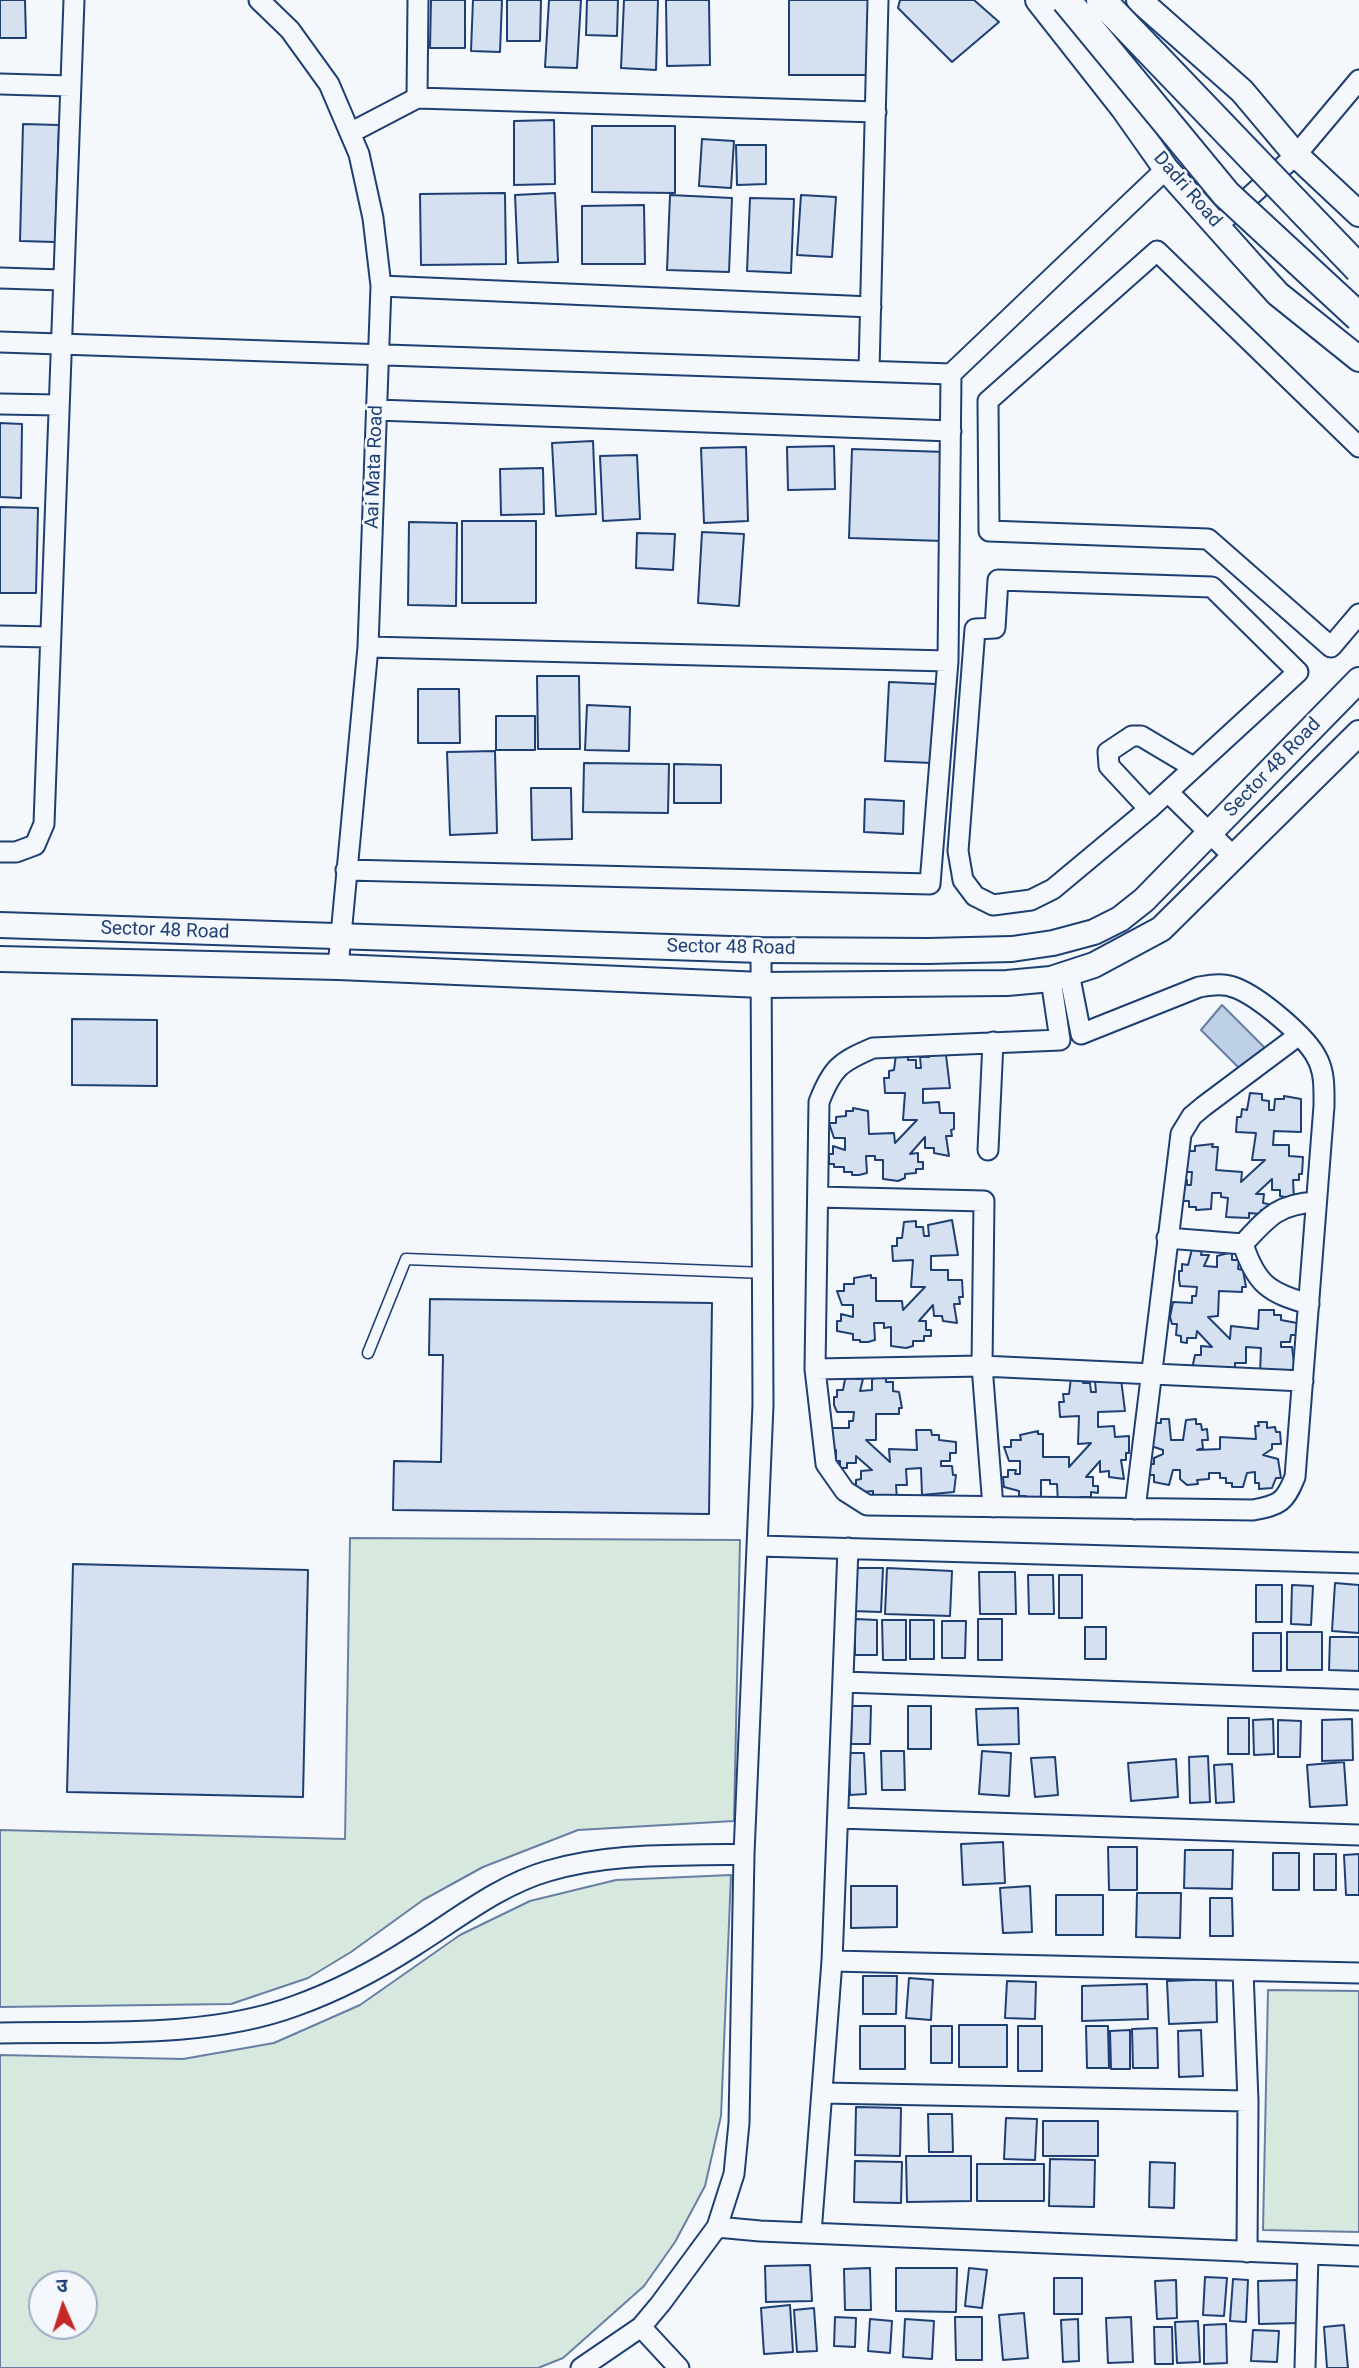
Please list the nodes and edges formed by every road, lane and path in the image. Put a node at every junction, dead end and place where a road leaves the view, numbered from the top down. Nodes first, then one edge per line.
1 (74, 0) edge
2 (260, 0) edge
3 (418, 0) edge
4 (878, 0) edge
5 (1038, 0) edge
6 (1066, 0) edge
7 (1101, 0) edge
8 (1139, 0) edge
9 (1359, 80) edge
10 (0, 84) edge
11 (70, 86) junction
12 (417, 98) junction
13 (876, 112) junction
14 (350, 133) junction
15 (1296, 155) junction
16 (1166, 169) junction
17 (1359, 214) edge
18 (1218, 225) junction
19 (1359, 269) edge
20 (0, 278) edge
21 (63, 280) junction
22 (381, 286) junction
23 (871, 307) junction
24 (1359, 317) edge
25 (0, 342) edge
26 (60, 344) junction
27 (379, 353) junction
28 (1359, 359) edge
29 (869, 371) junction
30 (951, 374) junction
31 (0, 404) edge
32 (58, 405) junction
33 (377, 410) junction
34 (951, 431) junction
35 (1359, 447) edge
36 (1359, 614) edge
37 (0, 636) edge
38 (50, 637) junction
39 (368, 647) junction
40 (948, 661) junction
41 (1359, 680) edge
42 (1359, 733) edge
43 (1193, 767) junction
44 (1168, 792) junction
45 (1149, 809) junction
46 (1210, 833) junction
47 (0, 852) edge
48 (1235, 858) junction
49 (346, 870) junction
50 (0, 925) edge
51 (341, 937) junction
52 (761, 950) junction
53 (0, 959) edge
54 (338, 967) junction
55 (1060, 976) junction
56 (762, 985) junction
57 (1298, 1035) junction
58 (993, 1042) junction
59 (988, 1150) dead end
60 (818, 1197) junction
61 (1317, 1202) junction
62 (1167, 1238) junction
63 (1243, 1244) junction
64 (765, 1273) junction
65 (1308, 1304) junction
66 (368, 1353) dead end
67 (982, 1366) junction
68 (815, 1369) junction
69 (1152, 1376) junction
70 (1303, 1381) junction
71 (993, 1507) junction
72 (1135, 1509) junction
73 (759, 1546) junction
74 (848, 1548) junction
75 (1359, 1563) edge
76 (843, 1682) junction
77 (1359, 1700) edge
78 (838, 1818) junction
79 (1359, 1835) edge
80 (744, 1854) junction
81 (832, 1961) junction
82 (1243, 1971) junction
83 (1359, 1973) edge
84 (0, 2033) edge
85 (823, 2093) junction
86 (1248, 2101) junction
87 (717, 2227) junction
88 (811, 2233) junction
89 (1247, 2252) junction
90 (1308, 2255) junction
91 (1359, 2256) edge
92 (641, 2327) junction
93 (581, 2368) edge
94 (679, 2368) edge
95 (1305, 2368) edge

1 - 11 street
2 - 14 street, Aai Mata Road
3 - 12 street
4 - 13 street
5 - 16 street, Dadri Road
6 - 24 main road, bridge
7 - 19 main road, bridge
8 - 15 street
9 - 15 street
10 - 11 street
11 - 21 street
12 - 13 street
12 - 14 street
13 - 23 street
14 - 22 street, Aai Mata Road
15 - 17 street
15 - 18 street
16 - 18 street, Dadri Road
16 - 30 street
18 - 28 street, Dadri Road
20 - 21 street
21 - 26 street
22 - 23 street
22 - 27 street, Aai Mata Road
23 - 29 street
25 - 26 street
26 - 27 street
26 - 32 street
27 - 29 street
27 - 33 street, Aai Mata Road
29 - 30 street
30 - 34 street
31 - 32 street
32 - 38 street
33 - 34 street
33 - 39 street, Aai Mata Road
34 - 40 street
35 - 36 street
37 - 38 street
38 - 47 street
39 - 40 street
39 - 49 street, Aai Mata Road
40 - 49 street
41 - 46 street, Sector 48 Road
42 - 48 street, Sector 48 Road
43 - 44 street
43 - 45 street
43 - 45 street
44 - 45 street
44 - 46 street
46 - 48 street
46 - 52 street, Sector 48 Road
48 - 55 street, Sector 48 Road
49 - 51 street, Aai Mata Road
50 - 51 street, Sector 48 Road
51 - 52 street, Sector 48 Road
51 - 54 street, Aai Mata Road
52 - 56 street
53 - 54 street, Sector 48 Road
54 - 56 street, Sector 48 Road
55 - 56 street, Sector 48 Road
55 - 57 street
55 - 58 street
56 - 64 street
57 - 61 street
57 - 62 street
58 - 59 street
58 - 60 street
60 - 67 street
60 - 68 street
61 - 63 street
61 - 65 street
62 - 63 street
62 - 69 street
63 - 65 street
64 - 66 lane
64 - 73 street
65 - 70 street
67 - 68 street
67 - 69 street
67 - 71 street
68 - 71 street
69 - 70 street
69 - 72 street
70 - 72 street
71 - 72 street
73 - 74 street
73 - 80 street
74 - 75 street
74 - 76 street
76 - 77 street
76 - 78 street
78 - 79 street
78 - 81 street
80 - 84 street
80 - 87 street
81 - 82 street
81 - 85 street
82 - 83 street
82 - 86 street
85 - 86 street
85 - 88 street
86 - 89 street
87 - 88 street
87 - 92 street
88 - 89 street
89 - 90 street
90 - 91 street
90 - 95 street
92 - 93 street
92 - 94 street

